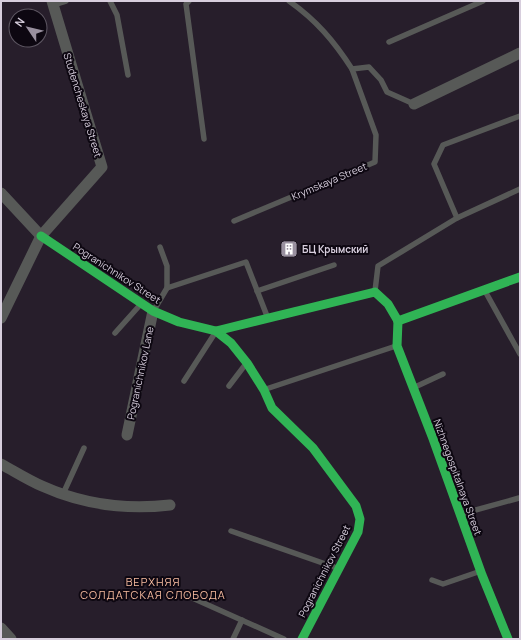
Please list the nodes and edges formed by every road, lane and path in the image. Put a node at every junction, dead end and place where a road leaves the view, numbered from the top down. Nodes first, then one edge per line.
1 (66, 1) edge
2 (110, 1) edge
3 (189, 1) edge
4 (289, 1) edge
5 (483, 1) edge
6 (53, 3) edge
7 (389, 42) dead end
8 (520, 54) edge
9 (352, 69) junction
10 (128, 75) dead end
11 (414, 104) joint
12 (520, 116) edge
13 (204, 138) dead end
14 (520, 189) edge
15 (1, 193) edge
16 (457, 218) junction
17 (234, 221) dead end
18 (41, 236) junction
19 (160, 247) dead end
20 (334, 265) dead end
21 (520, 277) edge
22 (167, 288) junction
23 (484, 290) junction
24 (257, 291) junction
25 (375, 292) junction
26 (142, 303) junction
27 (153, 311) junction
28 (1, 318) edge
29 (267, 318) junction
30 (398, 321) junction
31 (216, 331) junction
32 (115, 333) dead end
33 (397, 346) junction
34 (520, 354) edge
35 (247, 363) junction
36 (443, 374) dead end
37 (184, 381) dead end
38 (229, 386) dead end
39 (413, 387) junction
40 (264, 390) junction
41 (127, 435) dead end
42 (84, 448) dead end
43 (1, 464) edge
44 (63, 494) junction
45 (519, 498) dead end
46 (170, 505) dead end
47 (460, 515) junction
48 (231, 531) dead end
49 (339, 569) junction
50 (481, 571) junction
51 (432, 580) dead end
52 (179, 592) dead end
53 (242, 620) junction
54 (1, 628) edge
55 (11, 639) edge
56 (233, 639) edge
57 (284, 639) edge
58 (302, 639) edge
59 (508, 639) edge

1 - 6 lane
2 - 10 lane
3 - 13 lane
4 - 9 lane
5 - 7 lane
6 - 18 street, Studencheskaya Street
8 - 11 street
9 - 11 lane
9 - 17 lane, Krymskaya Street
12 - 16 lane
14 - 16 lane
15 - 18 street
16 - 25 lane
18 - 26 street, Pogranichnikov Street
18 - 28 street
19 - 22 lane
20 - 24 lane
21 - 23 street
22 - 24 lane
22 - 27 lane
23 - 30 street
23 - 34 lane
24 - 29 lane
25 - 29 street
25 - 30 street
26 - 27 street, Pogranichnikov Street
26 - 32 lane
27 - 31 street, Pogranichnikov Street
27 - 41 street, Pogranichnikov Lane
29 - 31 street
30 - 33 street, Nizhnegospitalnaya Street
31 - 35 street, Pogranichnikov Street
31 - 37 lane
33 - 39 street, Nizhnegospitalnaya Street
33 - 40 lane
35 - 38 lane
35 - 40 street, Pogranichnikov Street
36 - 39 lane
39 - 47 street, Nizhnegospitalnaya Street
40 - 49 street, Pogranichnikov Street
42 - 44 lane
43 - 44 street
44 - 46 street
45 - 47 lane
47 - 50 street, Nizhnegospitalnaya Street
48 - 49 lane
49 - 58 street, Pogranichnikov Street
50 - 51 lane
50 - 59 street, Nizhnegospitalnaya Street
52 - 53 lane
53 - 56 lane
53 - 57 lane
54 - 55 street

